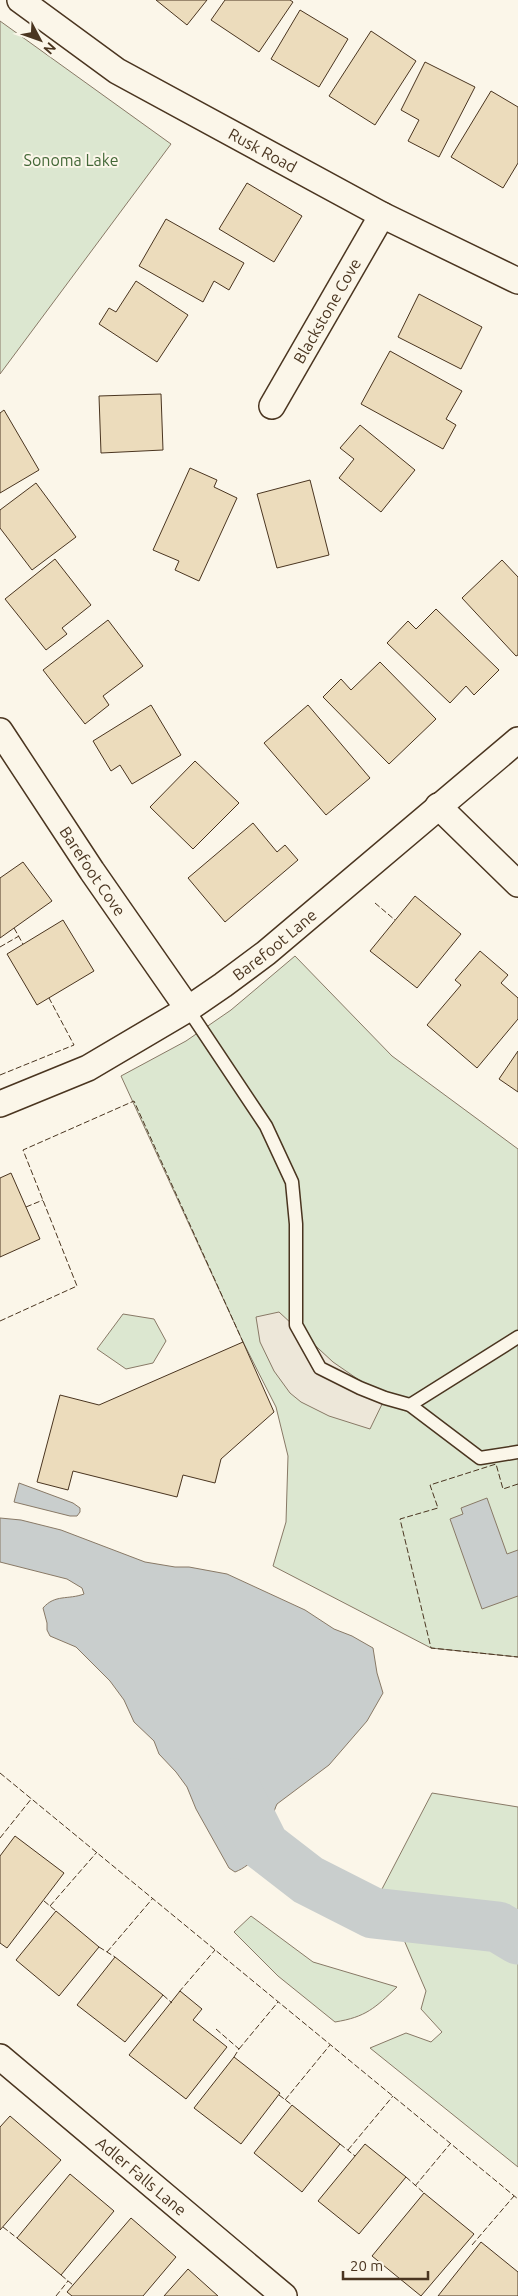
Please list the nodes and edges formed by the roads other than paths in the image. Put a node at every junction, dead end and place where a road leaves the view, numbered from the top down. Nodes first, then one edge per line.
1 (20, 0) edge
2 (382, 215) junction
3 (518, 281) edge
4 (272, 406) dead end
5 (0, 730) edge
6 (518, 740) edge
7 (438, 806) junction
8 (518, 884) edge
9 (188, 1009) junction
10 (0, 1104) edge
11 (518, 1337) edge
12 (410, 1405) junction
13 (518, 1452) edge
14 (0, 2057) edge
15 (284, 2296) edge

1 - 2 street, Rusk Road
2 - 3 street, Rusk Road
2 - 4 street, Blackstone Cove
5 - 9 street, Barefoot Cove
6 - 7 street, Barefoot Lane
7 - 8 street
7 - 9 street, Barefoot Lane
9 - 10 street, Barefoot Lane
9 - 12 lane
11 - 12 lane
12 - 13 lane
14 - 15 street, Adler Falls Lane

